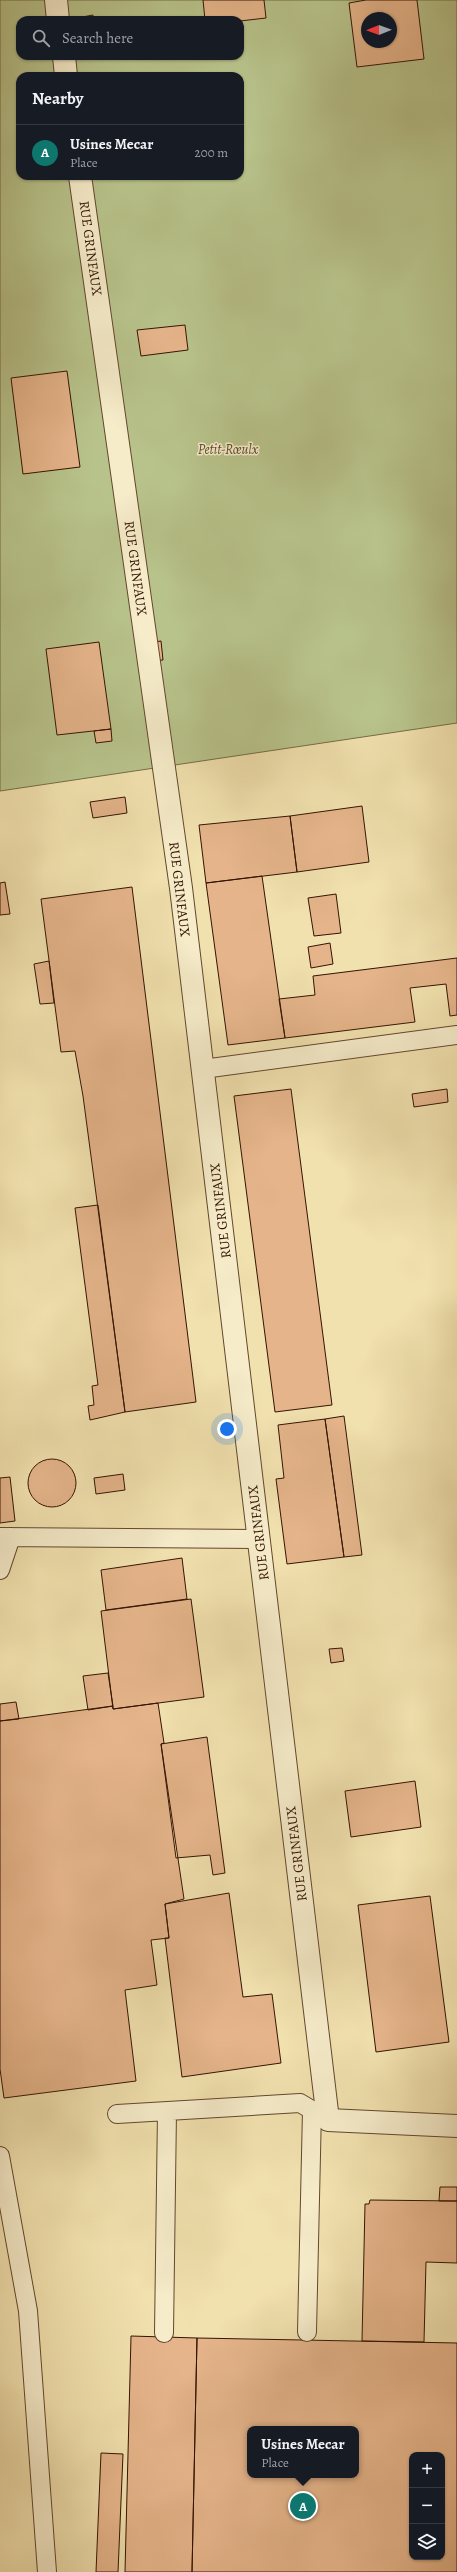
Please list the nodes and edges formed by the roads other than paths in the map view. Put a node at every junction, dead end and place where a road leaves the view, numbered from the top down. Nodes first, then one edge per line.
1 (56, 0) edge
2 (58, 16) edge
3 (64, 60) edge
4 (66, 72) edge
5 (81, 180) edge
6 (457, 1035) edge
7 (203, 1069) junction
8 (5, 1537) edge
9 (259, 1539) junction
10 (0, 1570) edge
11 (166, 2111) junction
12 (117, 2114) dead end
13 (320, 2115) junction
14 (457, 2126) edge
15 (0, 2156) edge
16 (307, 2332) dead end
17 (164, 2333) dead end
18 (47, 2572) edge

1 - 2 street
3 - 4 street
5 - 7 street, RUE GRINFAUX
6 - 7 lane
7 - 9 street, RUE GRINFAUX
8 - 9 lane
8 - 10 lane
9 - 13 street, RUE GRINFAUX
11 - 12 lane
11 - 13 lane
11 - 17 lane
13 - 14 street
13 - 16 lane
15 - 18 lane

